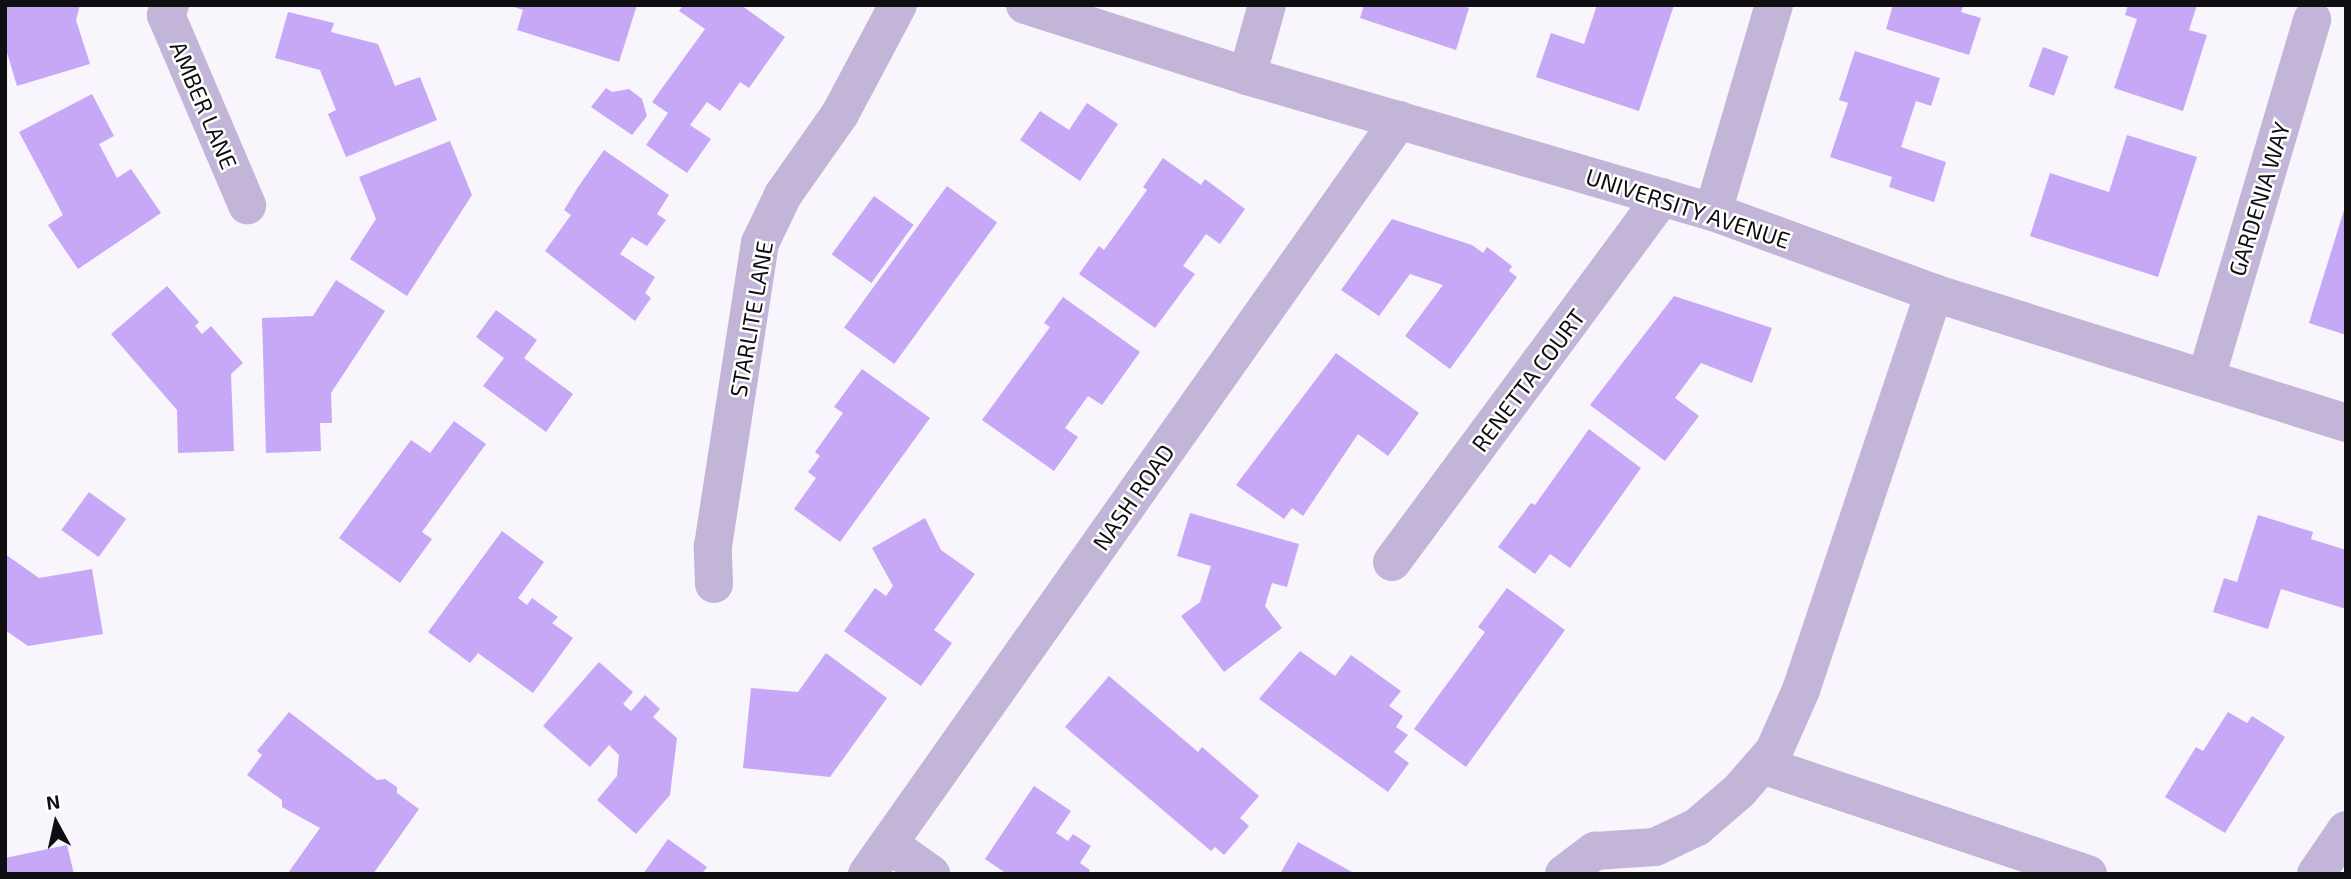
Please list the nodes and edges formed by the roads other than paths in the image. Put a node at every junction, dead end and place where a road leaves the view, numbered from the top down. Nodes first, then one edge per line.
1 (170, 5) edge
2 (898, 5) edge
3 (1025, 5) edge
4 (1267, 5) edge
5 (1774, 5) edge
6 (2312, 19) dead end
7 (1247, 76) junction
8 (1399, 120) junction
9 (1662, 197) junction
10 (247, 205) dead end
11 (1713, 212) junction
12 (1934, 293) junction
13 (2206, 379) junction
14 (2346, 423) edge
15 (1392, 562) dead end
16 (714, 584) dead end
17 (1762, 765) junction
18 (2346, 830) edge
19 (878, 859) edge
20 (2328, 870) edge
21 (931, 874) edge
22 (1564, 874) edge
23 (2088, 874) edge

1 - 10 street, AMBER LANE
2 - 16 street, STARLITE LANE
3 - 7 street, UNIVERSITY AVENUE
4 - 7 street
5 - 11 street
6 - 13 street, GARDENIA WAY
7 - 8 street, UNIVERSITY AVENUE
8 - 9 street, UNIVERSITY AVENUE
8 - 19 street, NASH ROAD
9 - 11 street, UNIVERSITY AVENUE
9 - 15 street, RENETTA COURT
11 - 12 street, UNIVERSITY AVENUE
12 - 13 street, UNIVERSITY AVENUE
12 - 17 street
13 - 14 street, UNIVERSITY AVENUE
17 - 22 street
17 - 23 street
18 - 20 street
19 - 21 street

